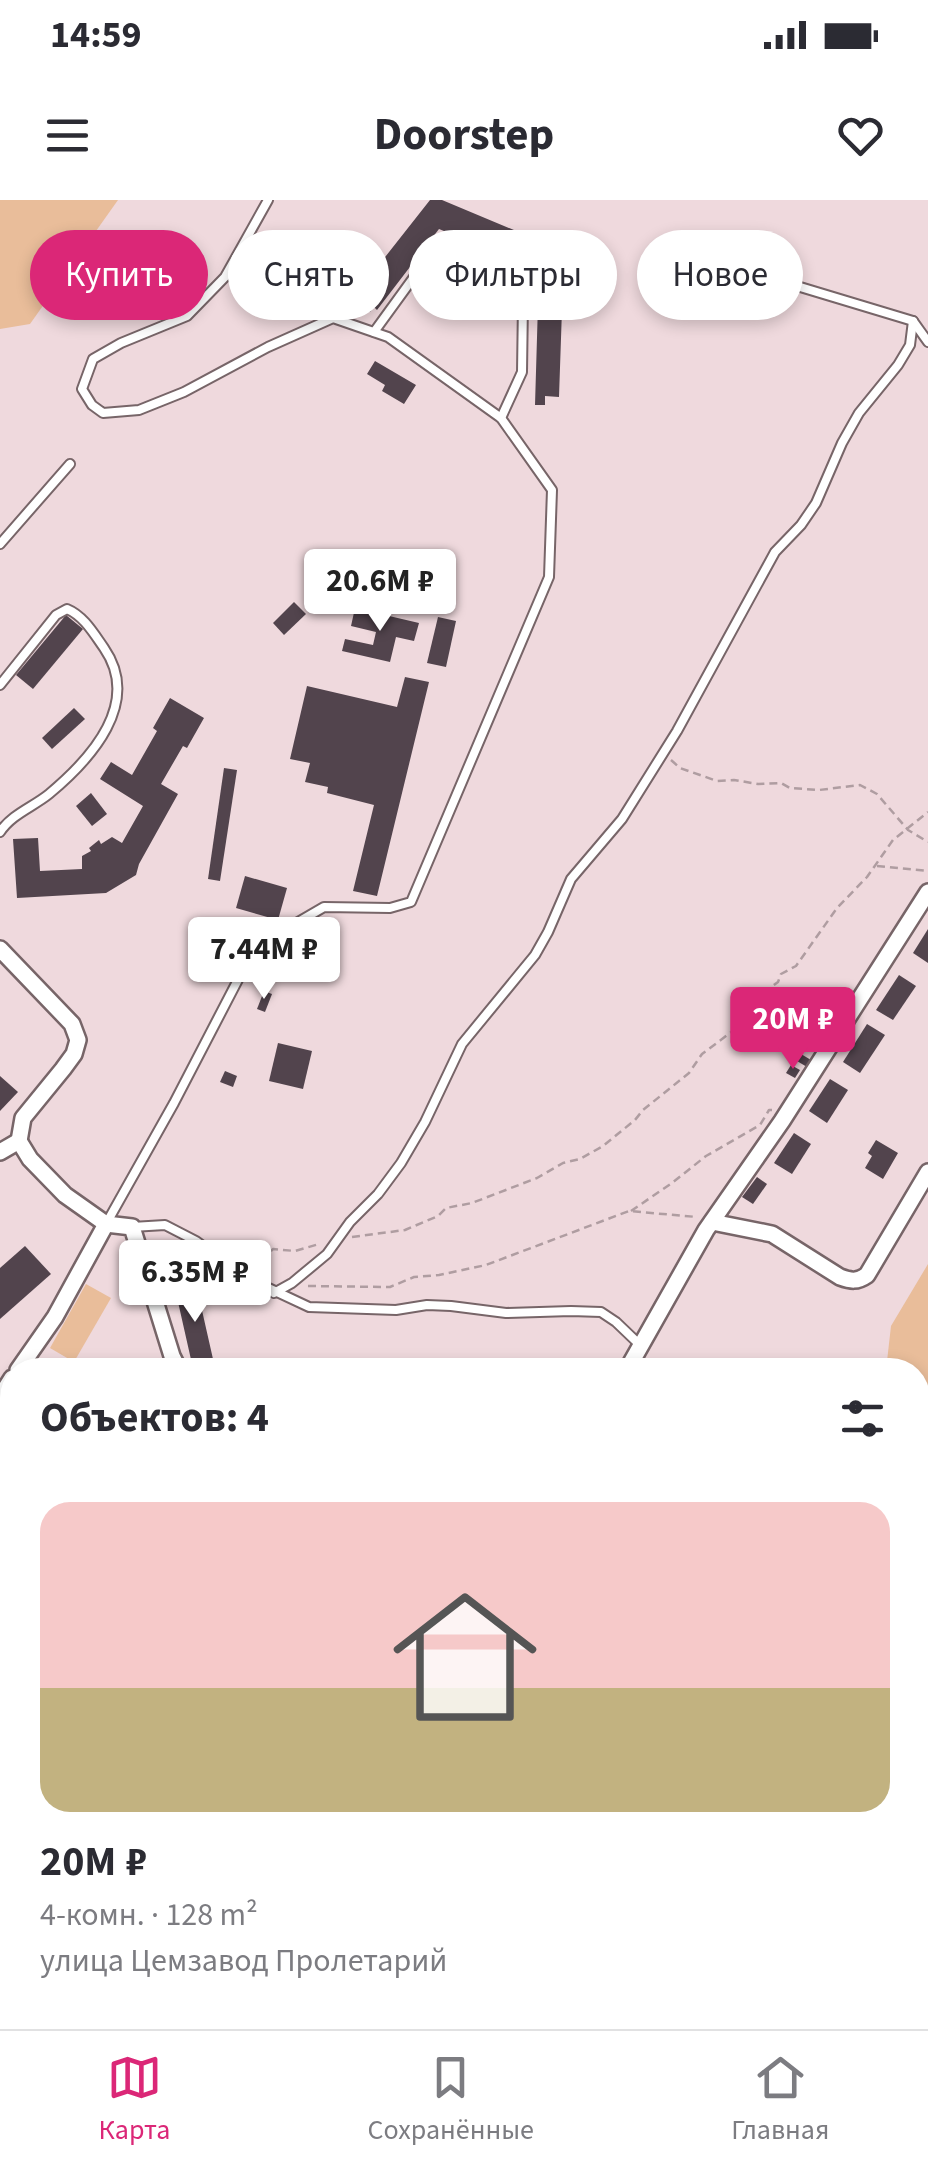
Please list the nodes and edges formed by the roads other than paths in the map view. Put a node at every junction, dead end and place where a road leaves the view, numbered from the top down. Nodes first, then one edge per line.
1 (268, 200) edge
2 (803, 288) edge
3 (913, 321) junction
4 (374, 332) junction
5 (928, 342) edge
6 (501, 418) junction
7 (70, 464) dead end
8 (0, 544) edge
9 (0, 685) edge
10 (0, 832) edge
11 (928, 892) edge
12 (0, 949) edge
13 (20, 1141) junction
14 (0, 1152) edge
15 (928, 1172) edge
16 (713, 1221) junction
17 (106, 1224) junction
18 (132, 1227) junction
19 (274, 1293) junction
20 (640, 1345) junction
21 (27, 1358) edge
22 (174, 1358) edge
23 (633, 1358) edge

1 - 4 lane
2 - 3 lane
3 - 5 lane
3 - 19 lane
4 - 6 lane
4 - 6 lane
6 - 17 lane
7 - 8 lane
9 - 10 lane
11 - 16 street
12 - 13 street
13 - 14 street
13 - 17 street
15 - 16 street
16 - 20 street
17 - 18 street
17 - 21 street
18 - 19 lane
18 - 22 street
19 - 20 lane
20 - 23 street

